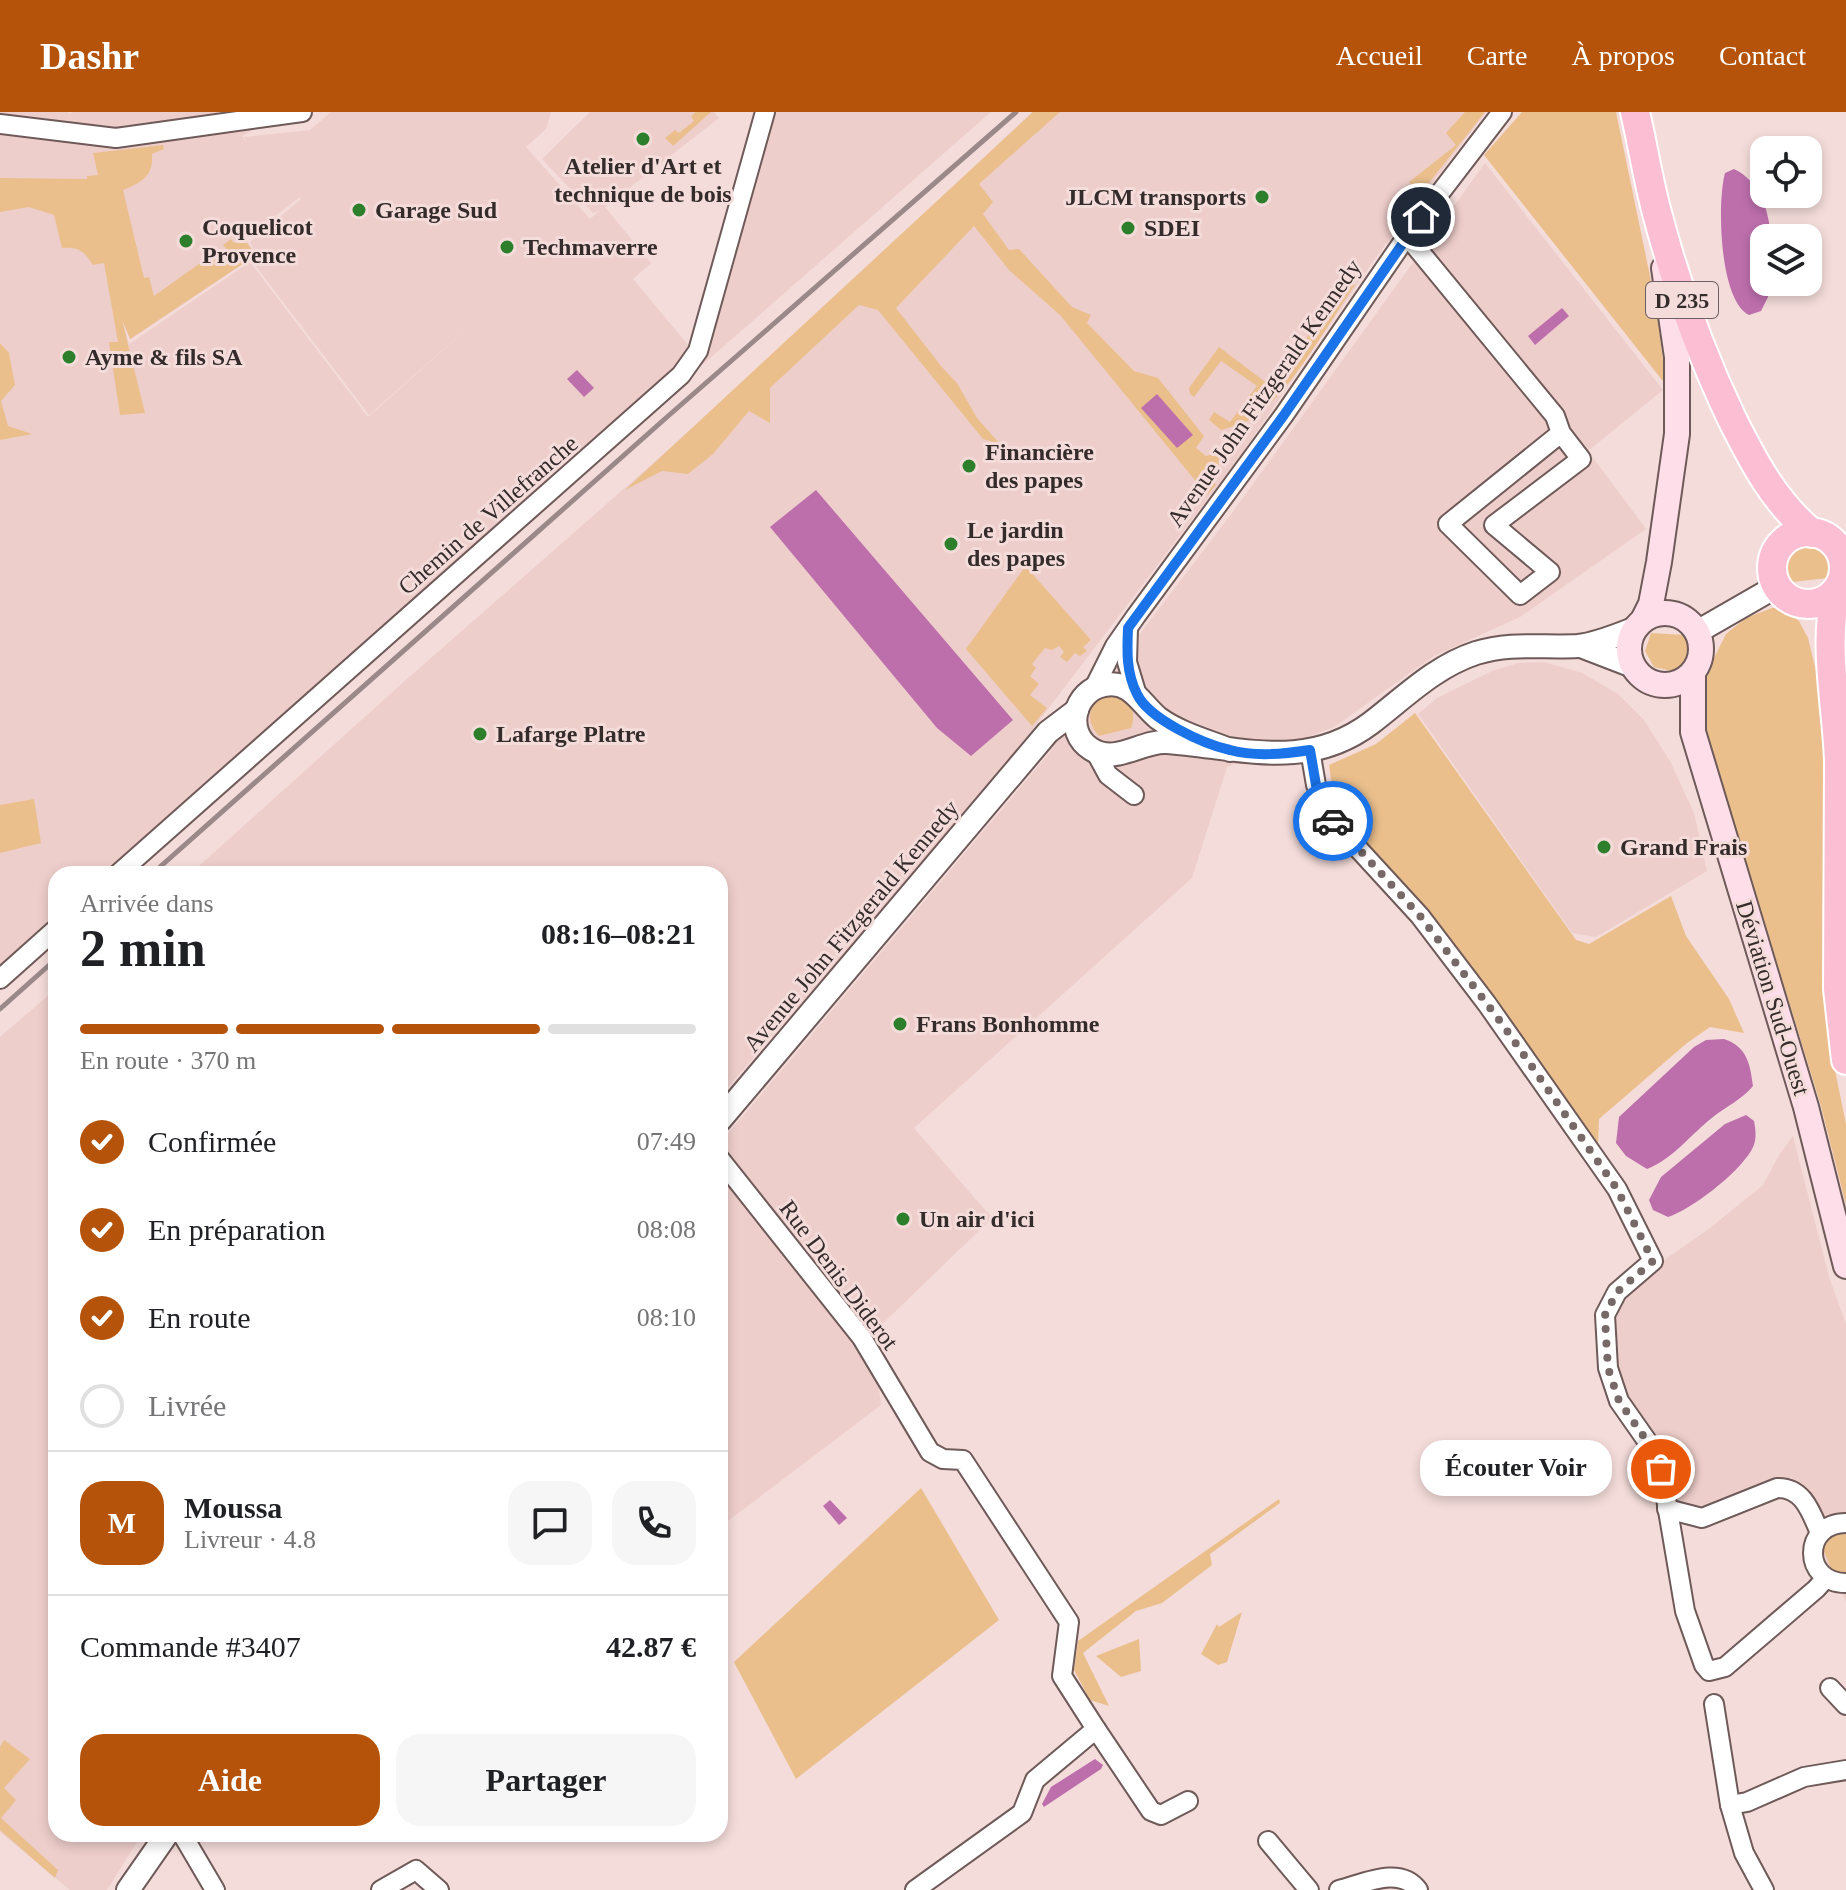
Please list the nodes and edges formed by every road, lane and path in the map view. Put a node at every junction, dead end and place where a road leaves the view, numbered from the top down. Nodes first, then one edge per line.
1 (302, 112) edge
2 (765, 112) edge
3 (1502, 112) edge
4 (1635, 112) edge
5 (0, 124) edge
6 (1656, 211) junction
7 (1407, 236) junction
8 (1561, 433) junction
9 (1762, 477) junction
10 (1812, 533) junction
11 (1777, 550) junction
12 (1842, 573) edge
13 (1788, 594) junction
14 (1639, 624) junction
15 (1128, 628) junction
16 (1697, 632) junction
17 (1581, 646) junction
18 (1633, 666) junction
19 (1831, 672) junction
20 (1693, 673) junction
21 (1655, 684) junction
22 (1094, 688) junction
23 (1140, 699) junction
24 (1077, 710) junction
25 (1693, 732) junction
26 (1090, 748) junction
27 (1129, 750) junction
28 (1230, 750) junction
29 (1310, 750) junction
30 (1020, 765) junction
31 (127, 866) edge
32 (48, 936) edge
33 (0, 979) edge
34 (1846, 1060) edge
35 (728, 1111) edge
36 (728, 1169) edge
37 (1846, 1266) edge
38 (1667, 1509) junction
39 (1846, 1523) edge
40 (1820, 1533) junction
41 (1826, 1578) junction
42 (1846, 1583) edge
43 (1830, 1688) dead end
44 (1714, 1704) dead end
45 (1846, 1705) edge
46 (1096, 1729) junction
47 (1846, 1770) edge
48 (1188, 1801) dead end
49 (1730, 1805) junction
50 (1268, 1841) dead end
51 (146, 1842) edge
52 (161, 1842) edge
53 (187, 1842) edge
54 (119, 1890) edge
55 (128, 1890) edge
56 (215, 1890) edge
57 (381, 1890) edge
58 (439, 1890) edge
59 (915, 1890) edge
60 (1309, 1890) edge
61 (1339, 1890) edge
62 (1418, 1890) edge
63 (1764, 1890) edge

1 - 5 street
2 - 31 street, Chemin de Villefranche
3 - 7 street, Avenue John Fitzgerald Kennedy
4 - 6 main road, D 235
6 - 9 main road, D 235
6 - 14 main road
7 - 8 street
7 - 15 street, Avenue John Fitzgerald Kennedy
8 - 8 street
9 - 10 main road, D 235
9 - 11 main road, D 235
10 - 11 main road
10 - 12 main road
11 - 13 main road
12 - 13 main road
12 - 19 main road
13 - 16 street
13 - 19 main road
14 - 16 main road
14 - 17 street
14 - 18 main road
15 - 22 street, Avenue John Fitzgerald Kennedy
15 - 23 street
16 - 20 main road
17 - 18 street
17 - 29 street
18 - 21 main road
19 - 34 main road
20 - 21 main road
20 - 25 main road
21 - 25 main road
22 - 23 street
22 - 24 street
23 - 27 street
23 - 28 street
24 - 26 street
24 - 30 street, Avenue John Fitzgerald Kennedy
25 - 37 main road, Déviation Sud-Ouest
26 - 27 street
26 - 27 street
26 - 30 street, Avenue John Fitzgerald Kennedy
27 - 28 street
28 - 29 street
29 - 38 street
30 - 35 street, Avenue John Fitzgerald Kennedy
32 - 33 street
36 - 46 street, Rue Denis Diderot
38 - 40 street
38 - 41 street
39 - 40 street
40 - 41 street
41 - 42 street
43 - 45 street
44 - 49 street
46 - 48 street, Rue Denis Diderot
46 - 59 street
47 - 49 street
49 - 63 street
50 - 60 street
51 - 54 street
52 - 55 street
53 - 56 street
57 - 58 street
61 - 62 street

